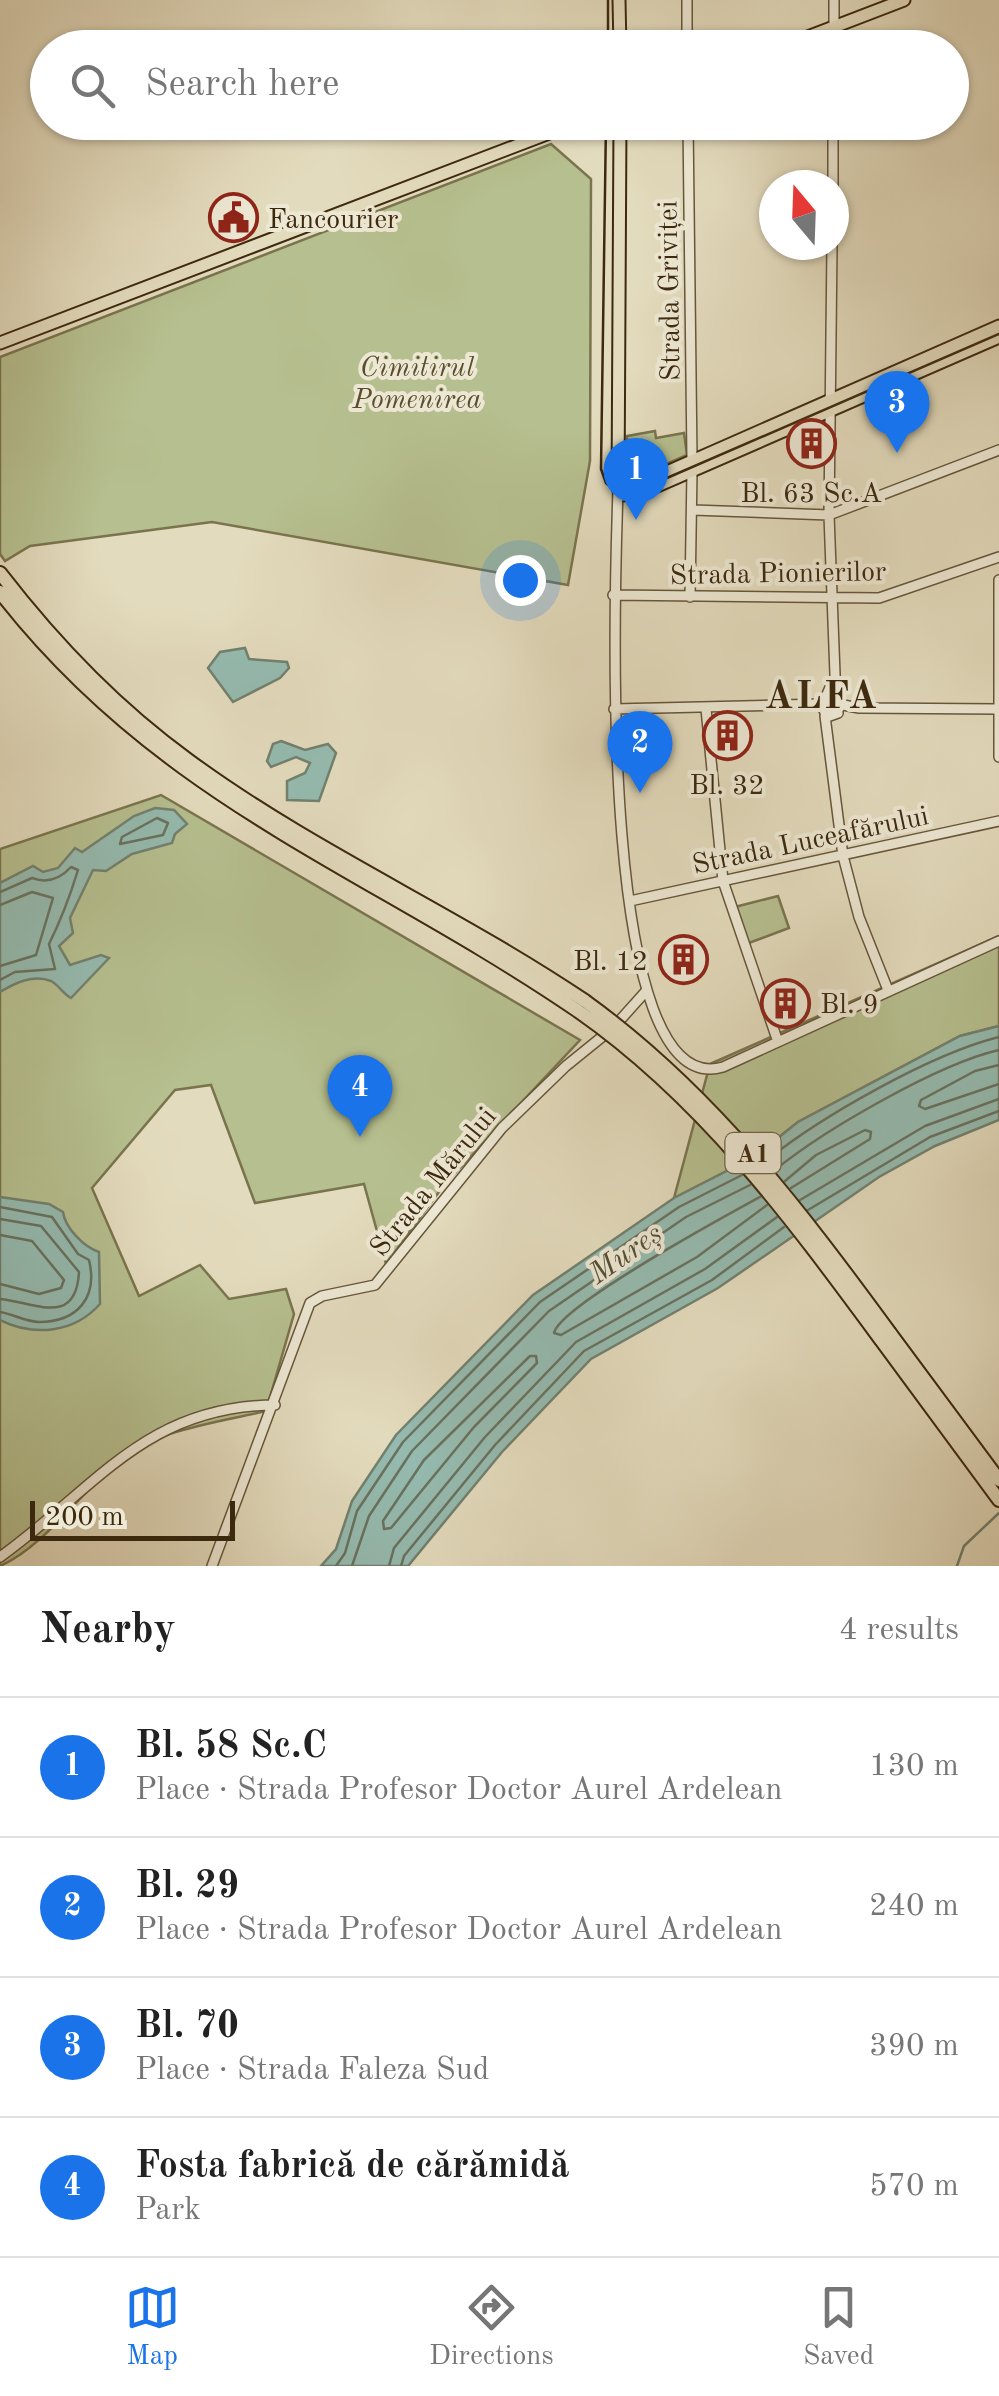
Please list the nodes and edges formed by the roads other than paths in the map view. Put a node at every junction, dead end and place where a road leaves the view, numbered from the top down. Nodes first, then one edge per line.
1 (620, 0) edge
2 (687, 0) edge
3 (834, 0) edge
4 (904, 0) edge
5 (834, 27) junction
6 (620, 30) edge
7 (688, 30) edge
8 (826, 30) edge
9 (531, 140) edge
10 (620, 140) edge
11 (688, 140) edge
12 (833, 140) edge
13 (833, 170) edge
14 (832, 260) edge
15 (999, 326) edge
16 (999, 337) edge
17 (0, 343) edge
18 (831, 403) junction
19 (999, 450) edge
20 (692, 465) junction
21 (618, 470) junction
22 (620, 496) junction
23 (693, 510) junction
24 (829, 515) junction
25 (999, 557) edge
26 (0, 573) edge
27 (999, 580) edge
28 (0, 592) edge
29 (612, 595) junction
30 (690, 597) junction
31 (831, 598) junction
32 (614, 708) junction
33 (706, 709) junction
34 (830, 709) junction
35 (998, 709) edge
36 (999, 757) edge
37 (254, 812) junction
38 (999, 821) edge
39 (843, 856) junction
40 (722, 881) junction
41 (630, 901) junction
42 (999, 942) edge
43 (647, 990) junction
44 (888, 990) junction
45 (778, 1042) junction
46 (275, 1406) junction
47 (996, 1482) edge
48 (999, 1500) edge
49 (0, 1556) edge
50 (212, 1566) edge

1 - 6 main road
2 - 7 street
3 - 5 street
4 - 5 main road
5 - 8 main road
9 - 17 main road
10 - 21 main road
11 - 20 street, Strada Griviței
12 - 13 street
14 - 18 street
15 - 18 main road
16 - 18 main road
18 - 20 main road
18 - 24 street
19 - 24 street
20 - 21 main road
20 - 22 main road
20 - 23 street, Strada Griviței
21 - 22 main road
22 - 29 street
23 - 24 street
23 - 30 street, Strada Griviței
24 - 31 street
25 - 31 street, Strada Pionierilor
26 - 37 highway, A1
27 - 35 street
28 - 37 highway, A1
29 - 30 street, Strada Pionierilor
29 - 32 street
30 - 31 street, Strada Pionierilor
31 - 34 street
32 - 33 street
32 - 41 street
33 - 34 street
33 - 40 street
34 - 35 street
34 - 39 street
35 - 36 street
37 - 47 highway, A1, bridge
38 - 39 street, Strada Luceafărului
39 - 40 street, Strada Luceafărului
39 - 44 street
40 - 41 street, Strada Luceafărului
40 - 45 street
41 - 43 street
42 - 44 street
43 - 45 street
43 - 46 street, Strada Mărului
44 - 45 street
46 - 49 street
46 - 50 street, Strada Mărului
47 - 48 highway, A1

